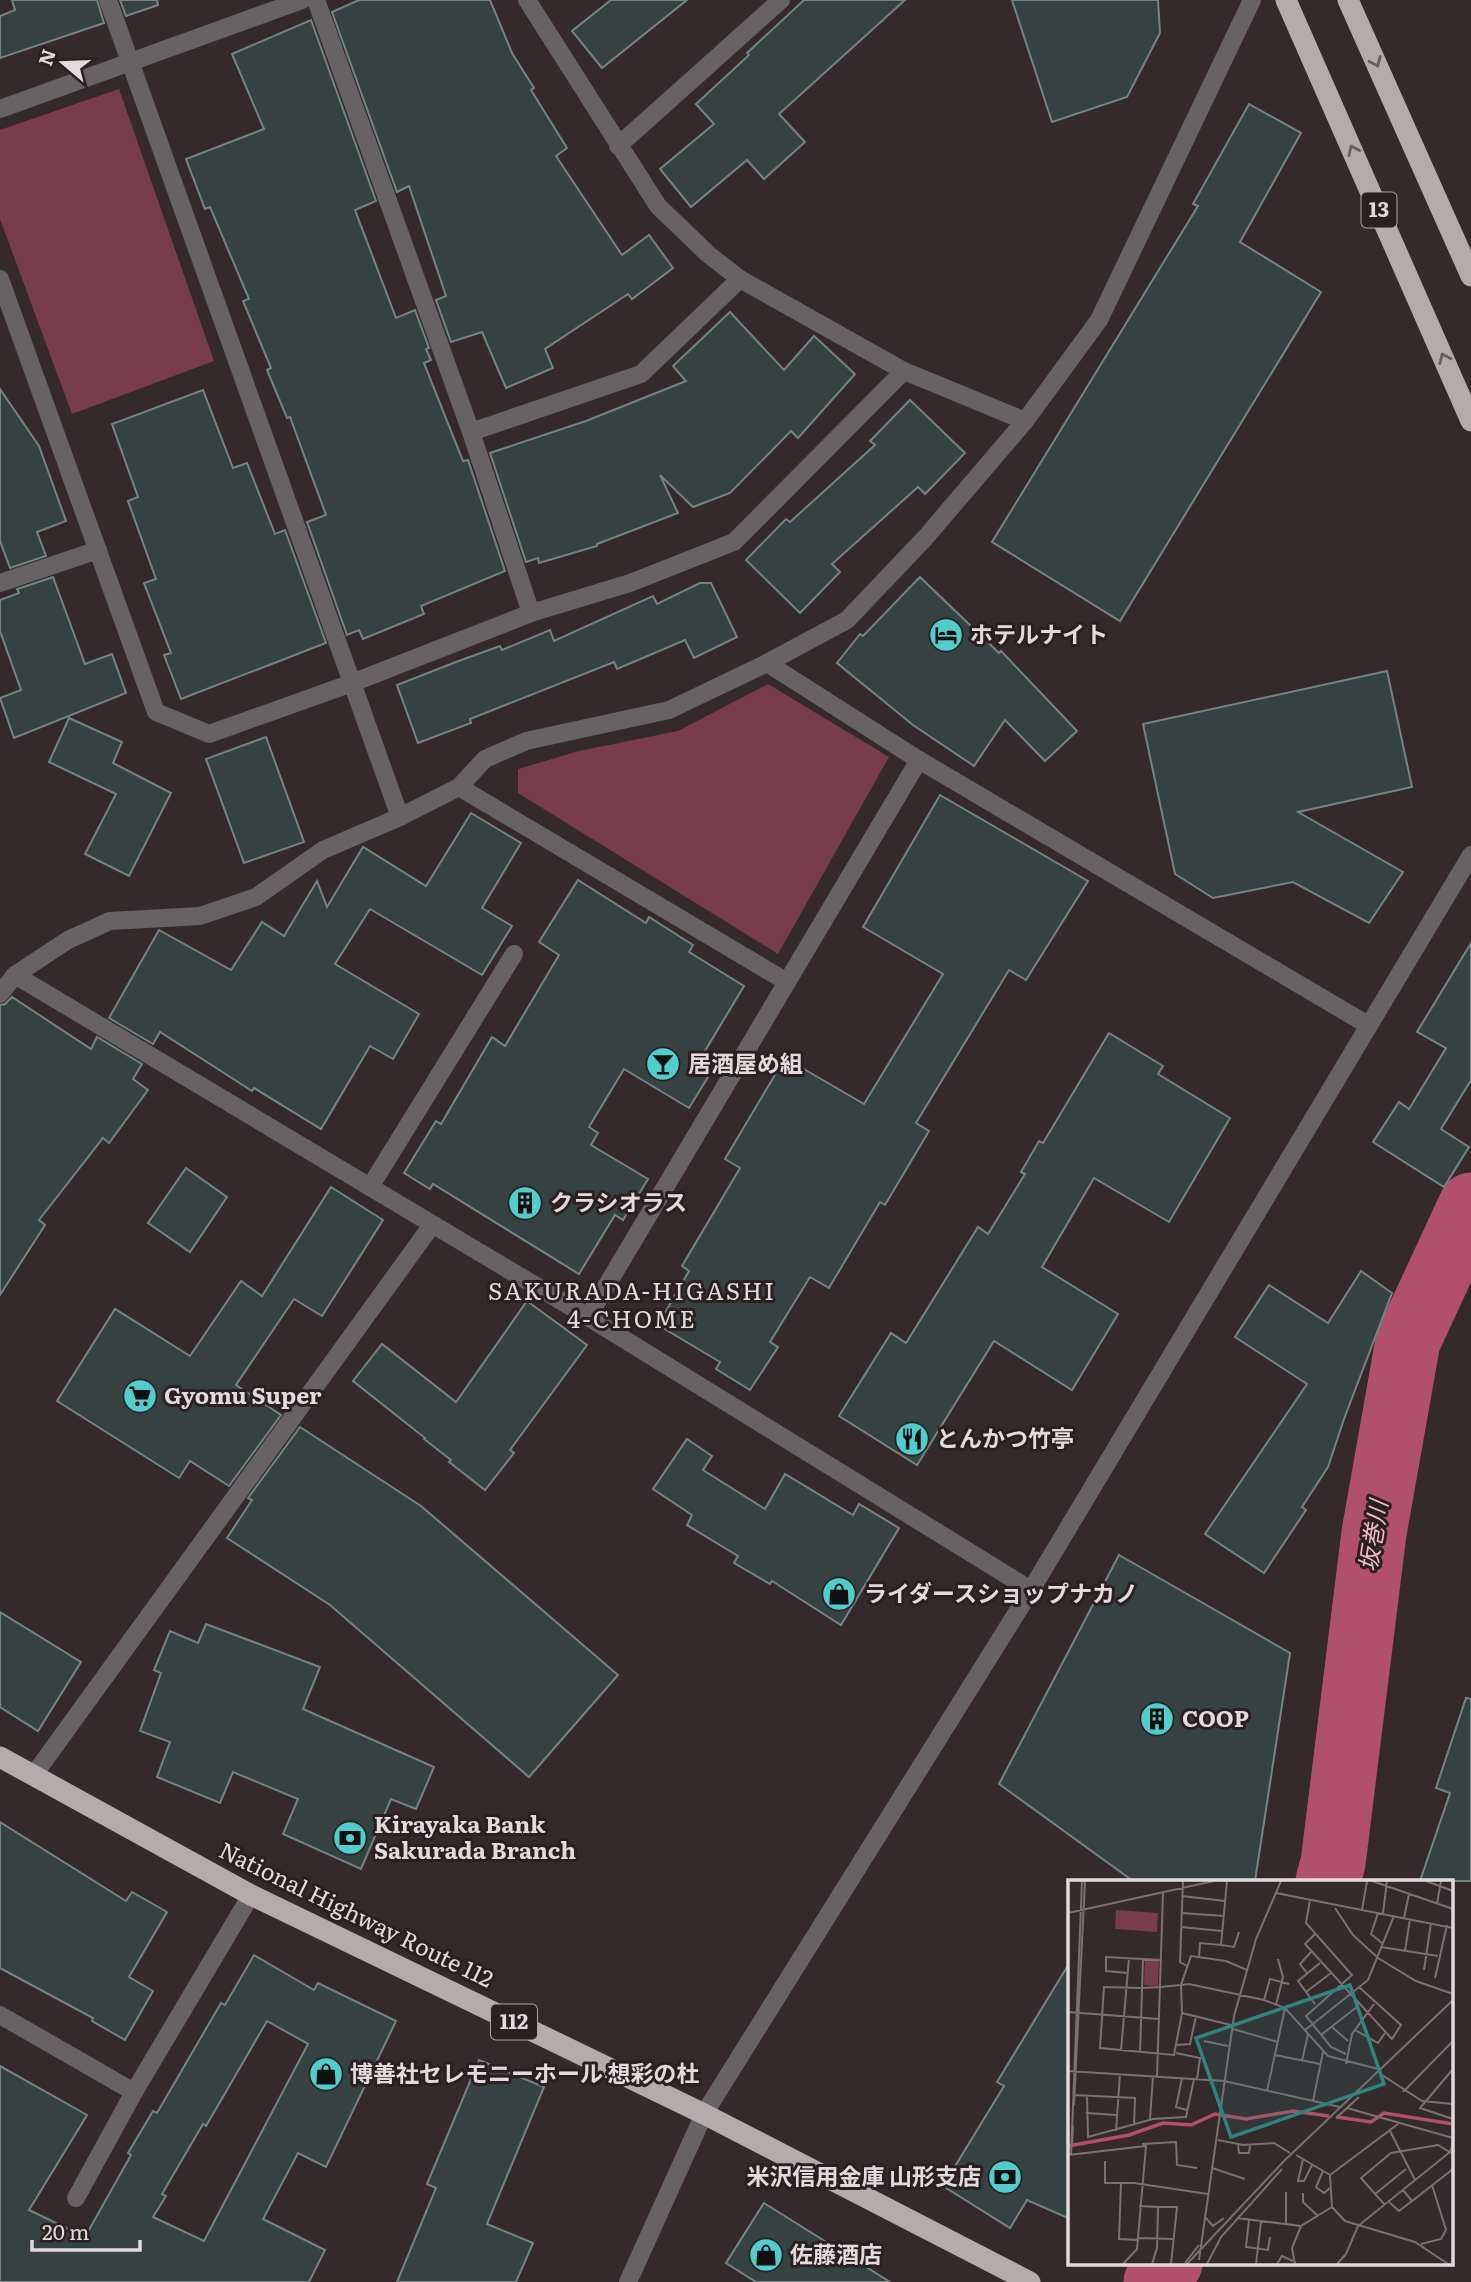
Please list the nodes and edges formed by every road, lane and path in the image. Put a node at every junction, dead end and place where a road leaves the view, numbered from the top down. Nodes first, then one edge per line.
1 (108, 0) edge
2 (302, 0) edge
3 (316, 0) edge
4 (527, 0) edge
5 (781, 0) edge
6 (1252, 0) edge
7 (1286, 0) edge
8 (1348, 0) edge
9 (131, 64) junction
10 (0, 109) edge
11 (618, 146) junction
12 (1471, 276) edge
13 (0, 279) edge
14 (740, 279) junction
15 (904, 371) junction
16 (1026, 421) junction
17 (1471, 421) edge
18 (471, 432) junction
19 (98, 550) junction
20 (0, 583) edge
21 (531, 613) junction
22 (767, 663) junction
23 (352, 683) junction
24 (919, 760) junction
25 (459, 787) junction
26 (400, 817) junction
27 (1471, 855) edge
28 (514, 954) dead end
29 (15, 975) junction
30 (787, 982) junction
31 (0, 994) edge
32 (1368, 1025) junction
33 (370, 1187) junction
34 (432, 1225) junction
35 (588, 1317) junction
36 (1031, 1590) junction
37 (0, 1757) edge
38 (33, 1776) junction
39 (251, 1895) junction
40 (0, 2015) edge
41 (134, 2092) junction
42 (704, 2113) junction
43 (76, 2199) dead end
44 (628, 2282) edge
45 (1030, 2282) edge

1 - 9 street
2 - 9 street
3 - 18 street
4 - 11 street
5 - 11 street
6 - 16 street
17 -> 7 highway, 13
8 -> 12 highway, 13
9 - 10 street
9 - 23 street
11 - 14 street
13 - 19 street
14 - 15 street
14 - 18 street
15 - 16 street
15 - 21 street
16 - 22 street
18 - 21 street
19 - 20 street
19 - 23 street
21 - 23 street
22 - 24 street
22 - 25 street
23 - 26 street
24 - 30 street
24 - 32 street
25 - 26 street
25 - 30 street
26 - 29 street
27 - 32 street
28 - 33 street
29 - 31 street
29 - 33 street
30 - 35 street
32 - 36 street
33 - 34 street
34 - 35 street
34 - 38 street
35 - 36 street
36 - 42 street
37 - 38 highway, National Highway Route 112 / 112
38 - 39 highway, National Highway Route 112 / 112
39 - 41 street
39 - 42 highway, National Highway Route 112 / 112
40 - 41 street
41 - 43 street
42 - 44 street
42 - 45 highway, National Highway Route 112 / 112

